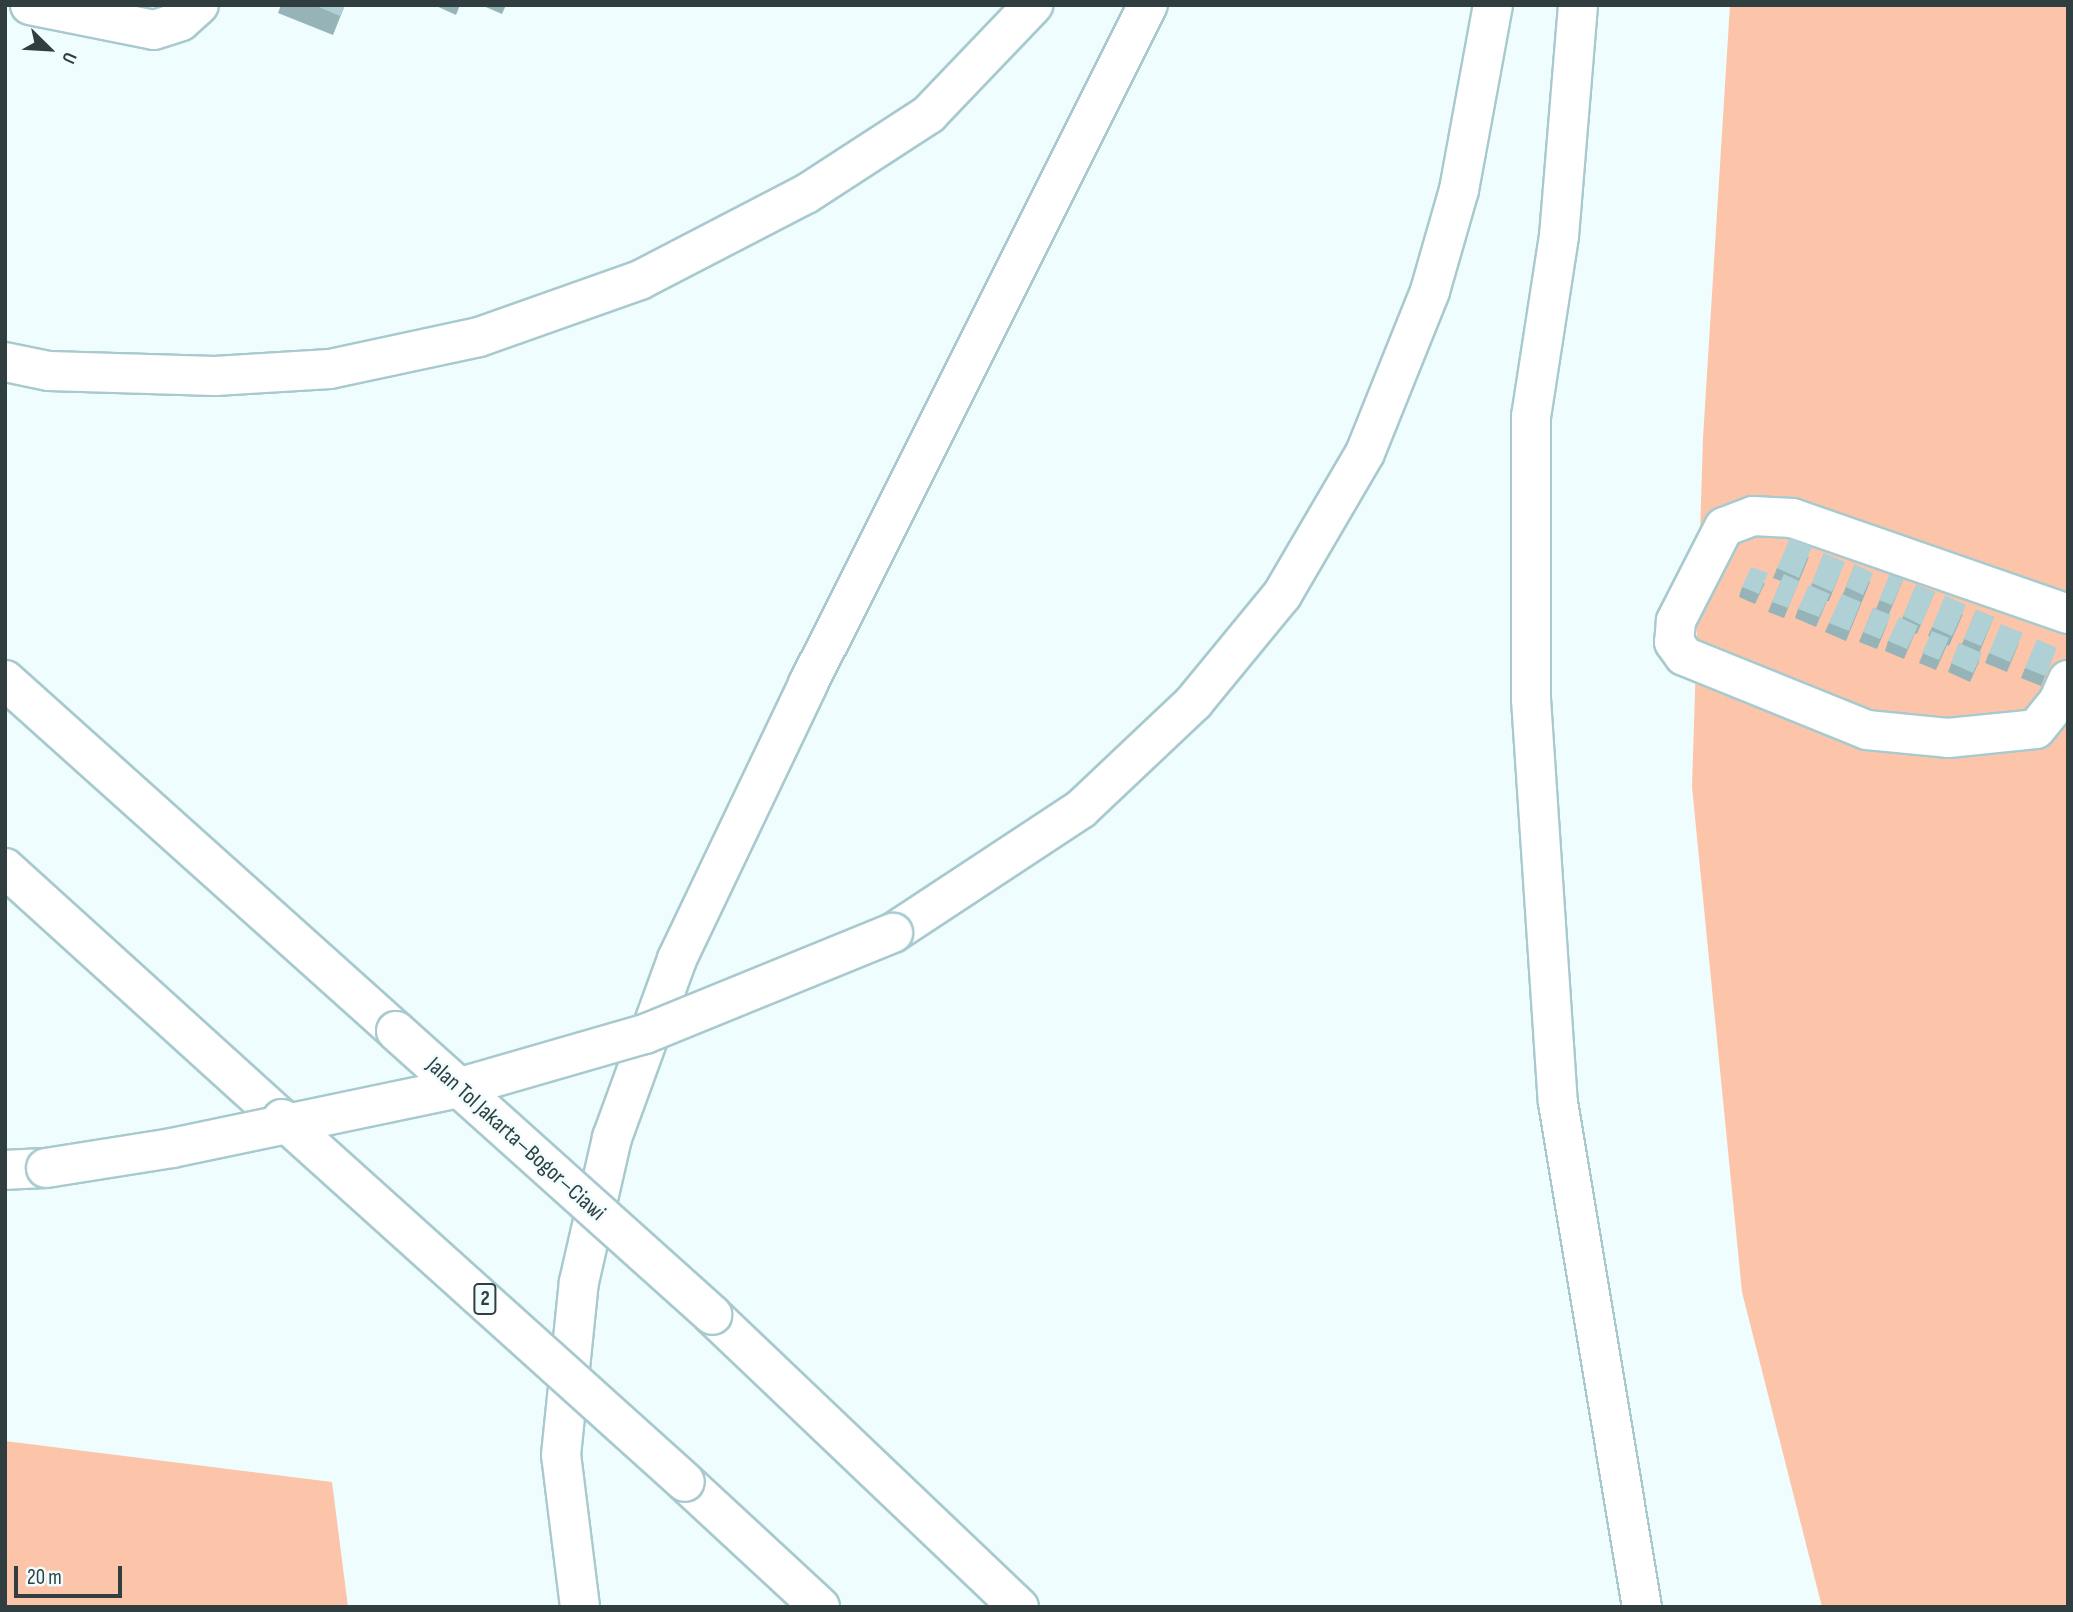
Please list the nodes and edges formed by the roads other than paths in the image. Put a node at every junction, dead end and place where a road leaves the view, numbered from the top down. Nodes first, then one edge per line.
1 (30, 5) edge
2 (199, 5) edge
3 (1033, 5) edge
4 (1148, 5) edge
5 (1493, 5) edge
6 (1577, 5) edge
7 (5, 362) edge
8 (2068, 614) edge
9 (5, 680) edge
10 (2068, 680) edge
11 (5, 868) edge
12 (5, 1170) edge
13 (580, 1607) edge
14 (820, 1607) edge
15 (1018, 1607) edge
16 (1642, 1607) edge

1 - 2 main road
3 - 7 main road
4 - 13 main road
5 - 12 main road, bridge
6 - 16 main road
8 - 10 main road
9 - 15 main road, Jalan Tol Jakarta–Bogor–Ciawi, bridge
11 - 14 main road, 2, bridge

